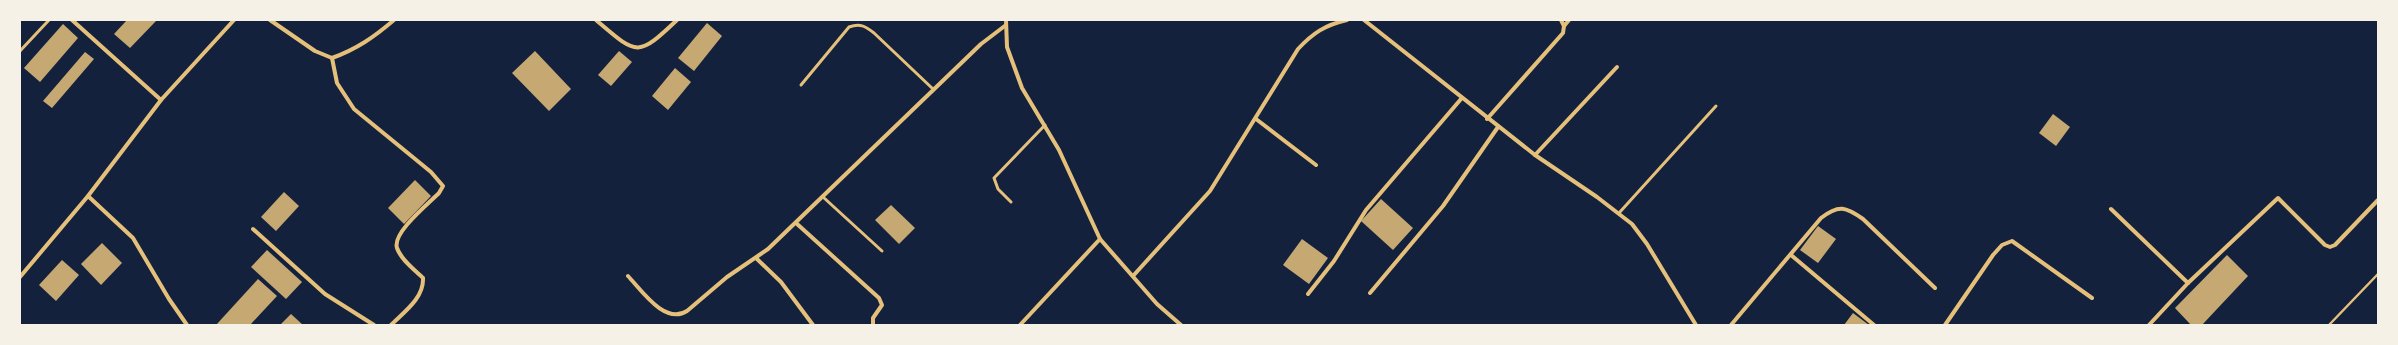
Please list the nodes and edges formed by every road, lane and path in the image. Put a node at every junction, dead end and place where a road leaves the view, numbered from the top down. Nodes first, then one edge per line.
1 (49, 20) edge
2 (72, 20) edge
3 (234, 20) edge
4 (270, 20) edge
5 (394, 20) edge
6 (596, 20) edge
7 (677, 20) edge
8 (1347, 20) edge
9 (1364, 20) edge
10 (1561, 20) edge
11 (1569, 20) edge
12 (1006, 22) edge
13 (1564, 26) junction
14 (20, 51) edge
15 (332, 58) junction
16 (1617, 67) dead end
17 (801, 85) dead end
18 (933, 89) junction
19 (1461, 99) junction
20 (162, 100) junction
21 (1716, 106) dead end
22 (1256, 119) junction
23 (1487, 119) junction
24 (1045, 125) junction
25 (1498, 127) junction
26 (1535, 156) junction
27 (1316, 164) dead end
28 (88, 196) junction
29 (823, 197) junction
30 (2378, 200) edge
31 (1011, 202) dead end
32 (2112, 209) dead end
33 (1619, 213) junction
34 (796, 223) junction
35 (253, 229) dead end
36 (1100, 239) junction
37 (882, 251) dead end
38 (1791, 255) junction
39 (756, 258) junction
40 (2378, 274) edge
41 (628, 276) dead end
42 (1133, 276) junction
43 (20, 277) edge
44 (2188, 283) junction
45 (1935, 288) dead end
46 (1370, 293) dead end
47 (1308, 294) dead end
48 (2092, 298) dead end
49 (187, 325) edge
50 (374, 325) edge
51 (392, 325) edge
52 (813, 325) edge
53 (873, 325) edge
54 (1020, 325) edge
55 (1181, 325) edge
56 (1696, 325) edge
57 (1731, 325) edge
58 (1874, 325) edge
59 (1945, 325) edge
60 (2150, 325) edge
61 (2330, 325) edge

1 - 14 lane
2 - 20 street
3 - 20 street
4 - 15 street
5 - 15 street
6 - 7 street
8 - 22 street
9 - 19 street
10 - 13 street
11 - 13 street
12 - 18 street
12 - 24 street
13 - 23 street
15 - 51 street
16 - 26 street
17 - 18 lane
18 - 29 street
19 - 23 street
19 - 47 street
20 - 28 street
21 - 33 lane
22 - 27 street
22 - 42 street
23 - 25 street
24 - 31 lane
24 - 36 street
25 - 26 street
25 - 46 street
26 - 33 street
28 - 43 street
28 - 49 street
29 - 34 street
29 - 37 lane
30 - 44 street
32 - 44 street
33 - 56 street
34 - 39 street
34 - 53 street
35 - 50 street
36 - 42 street
36 - 54 street
38 - 45 street
38 - 57 street
38 - 58 street
39 - 41 street
39 - 52 street
40 - 61 path
42 - 55 street
44 - 60 street
48 - 59 street

